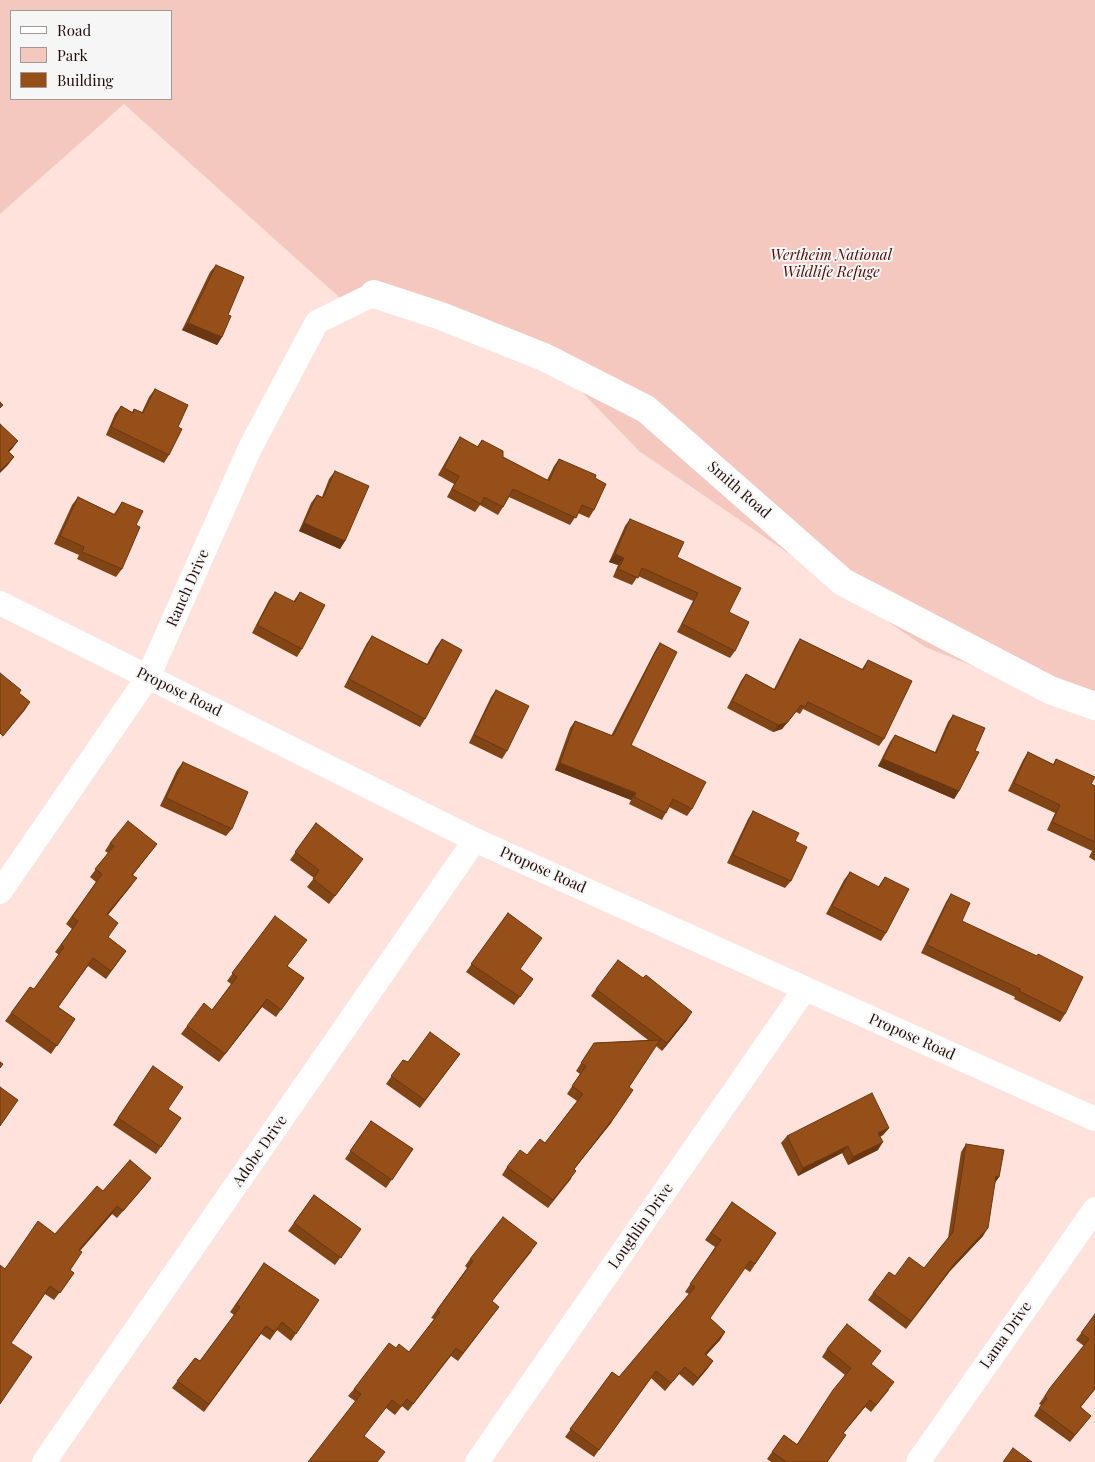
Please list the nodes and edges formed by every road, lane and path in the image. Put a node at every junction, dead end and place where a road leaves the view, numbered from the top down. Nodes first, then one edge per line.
1 (374, 294) joint
2 (0, 603) edge
3 (148, 677) junction
4 (1095, 706) edge
5 (475, 840) junction
6 (0, 892) edge
7 (805, 989) junction
8 (1095, 1118) edge
9 (1095, 1209) edge
10 (44, 1462) edge
11 (477, 1462) edge
12 (918, 1462) edge

1 - 3 street, Ranch Drive
1 - 4 street, Smith Road
2 - 3 street, Propose Road
3 - 5 street, Propose Road
3 - 6 street, Ranch Drive
5 - 7 street, Propose Road
5 - 10 street, Adobe Drive
7 - 8 street, Propose Road
7 - 11 street, Loughlin Drive
9 - 12 street, Lama Drive

